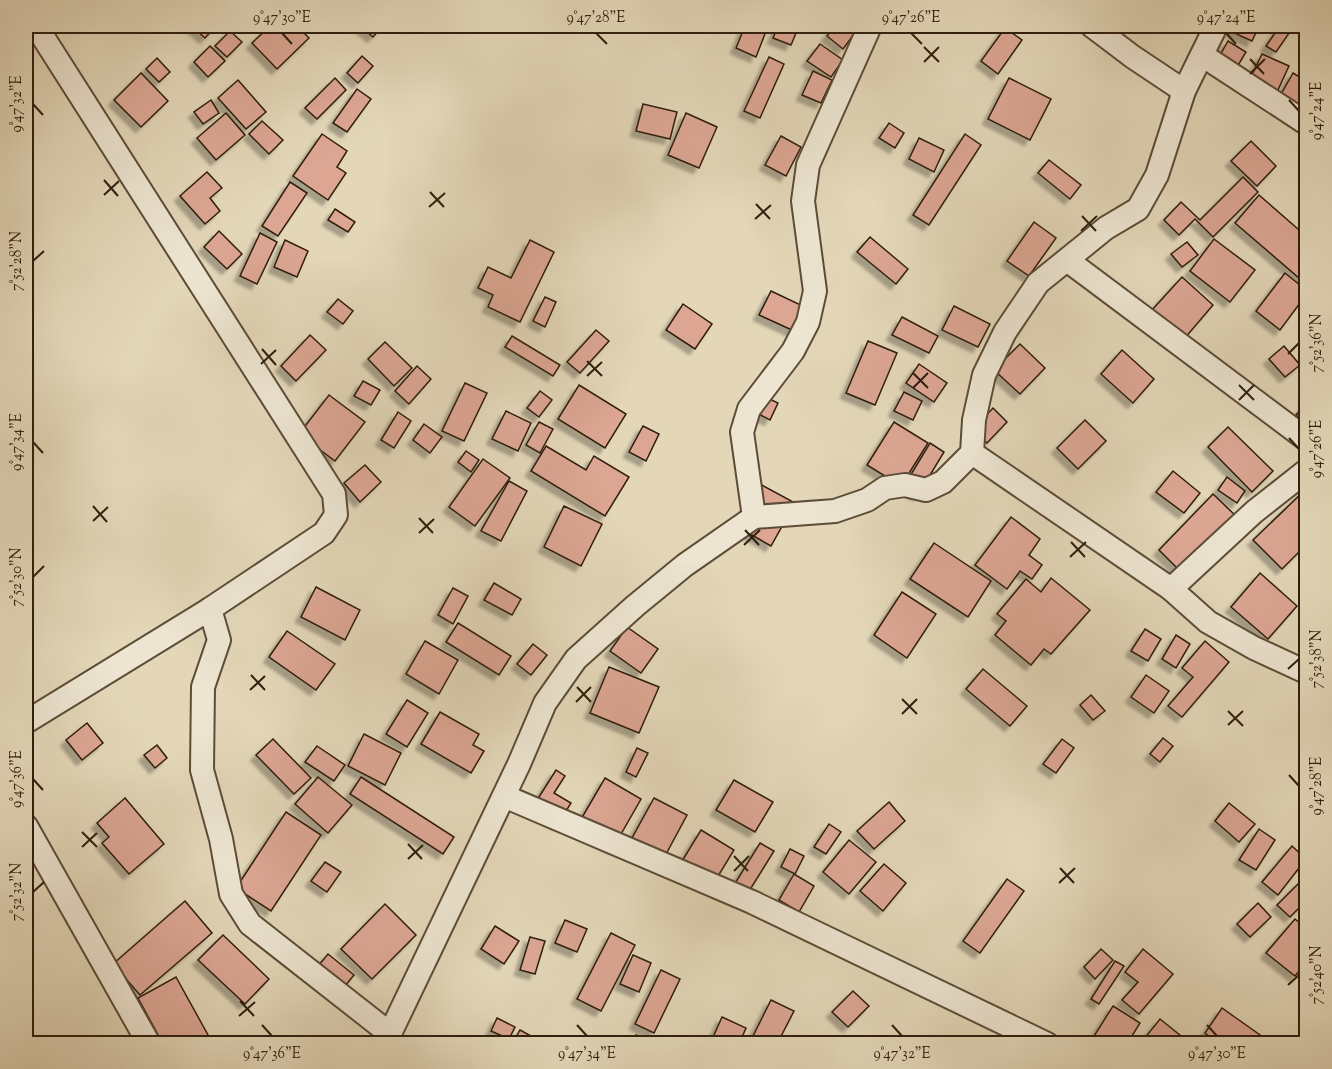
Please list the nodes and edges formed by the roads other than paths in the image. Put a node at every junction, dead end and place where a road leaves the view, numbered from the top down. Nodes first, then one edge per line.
1 (36, 26) edge
2 (870, 26) edge
3 (1092, 26) edge
4 (1216, 26) edge
5 (1202, 55) junction
6 (1184, 91) junction
7 (1306, 123) edge
8 (1067, 260) junction
9 (1306, 440) edge
10 (972, 453) junction
11 (1306, 471) edge
12 (754, 518) junction
13 (1171, 589) junction
14 (210, 609) junction
15 (1306, 672) edge
16 (26, 722) edge
17 (504, 796) junction
18 (26, 826) edge
19 (387, 1038) edge
20 (149, 1044) edge
21 (1047, 1044) edge

1 - 14 street
2 - 12 street
3 - 6 street
4 - 5 street
5 - 6 street
5 - 7 street
6 - 8 street
8 - 9 street
8 - 10 street
10 - 12 street
10 - 13 street
11 - 13 street
12 - 17 street
13 - 15 street
14 - 16 street
14 - 19 street
17 - 19 street
17 - 21 street
18 - 20 street

